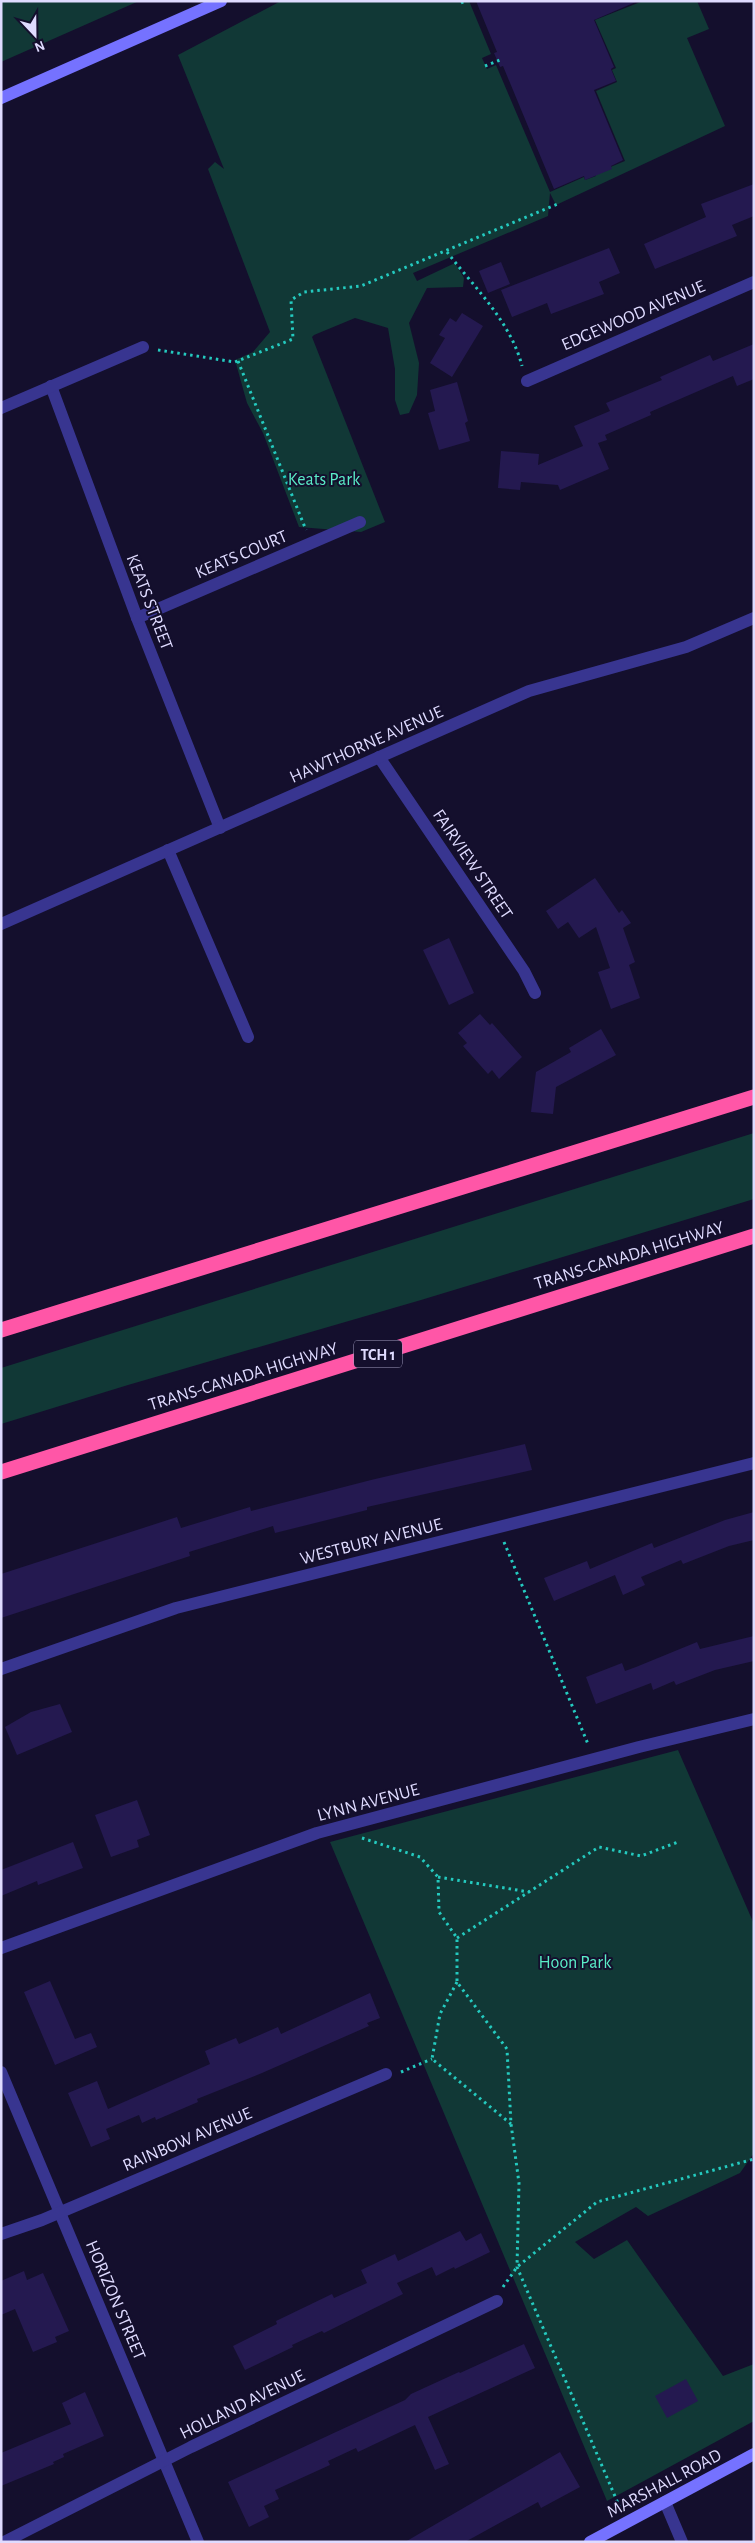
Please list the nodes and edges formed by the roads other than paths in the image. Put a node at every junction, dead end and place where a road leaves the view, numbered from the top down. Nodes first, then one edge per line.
1 (221, 1) edge
2 (1, 98) edge
3 (754, 282) edge
4 (142, 347) road end
5 (526, 381) road end
6 (51, 386) junction
7 (1, 408) edge
8 (360, 522) dead end
9 (137, 618) junction
10 (754, 618) edge
11 (379, 757) junction
12 (220, 828) junction
13 (168, 850) junction
14 (1, 924) edge
15 (536, 993) dead end
16 (248, 1037) dead end
17 (754, 1097) edge
18 (754, 1236) edge
19 (1, 1330) edge
20 (754, 1463) edge
21 (1, 1472) edge
22 (1, 1669) edge
23 (754, 1719) edge
24 (1, 1948) edge
25 (1, 2072) edge
26 (386, 2074) dead end
27 (60, 2212) junction
28 (1, 2234) edge
29 (497, 2301) road end
30 (754, 2454) edge
31 (165, 2462) junction
32 (665, 2502) junction
33 (4, 2542) edge
34 (198, 2542) edge
35 (590, 2542) edge
36 (682, 2542) edge

1 - 2 street
3 - 5 street, EDGEWOOD AVENUE
4 - 6 street
6 - 7 street
6 - 9 street, KEATS STREET
8 - 9 street, KEATS COURT
9 - 12 street, KEATS STREET
10 - 11 street, HAWTHORNE AVENUE
11 - 12 street, HAWTHORNE AVENUE
11 - 15 street, FAIRVIEW STREET
12 - 13 street, HAWTHORNE AVENUE
13 - 14 street, HAWTHORNE AVENUE
13 - 16 street
17 - 19 highway
18 - 21 highway, TRANS-CANADA HIGHWAY / TCH 1
20 - 22 street, WESTBURY AVENUE
23 - 24 street, LYNN AVENUE
25 - 27 street, HORIZON STREET
26 - 27 street, RAINBOW AVENUE
27 - 28 street, RAINBOW AVENUE
27 - 31 street, HORIZON STREET
29 - 31 street, HOLLAND AVENUE
30 - 32 street, MARSHALL ROAD
31 - 33 street, HOLLAND AVENUE
31 - 34 street, HORIZON STREET
32 - 35 street, MARSHALL ROAD
32 - 36 street

